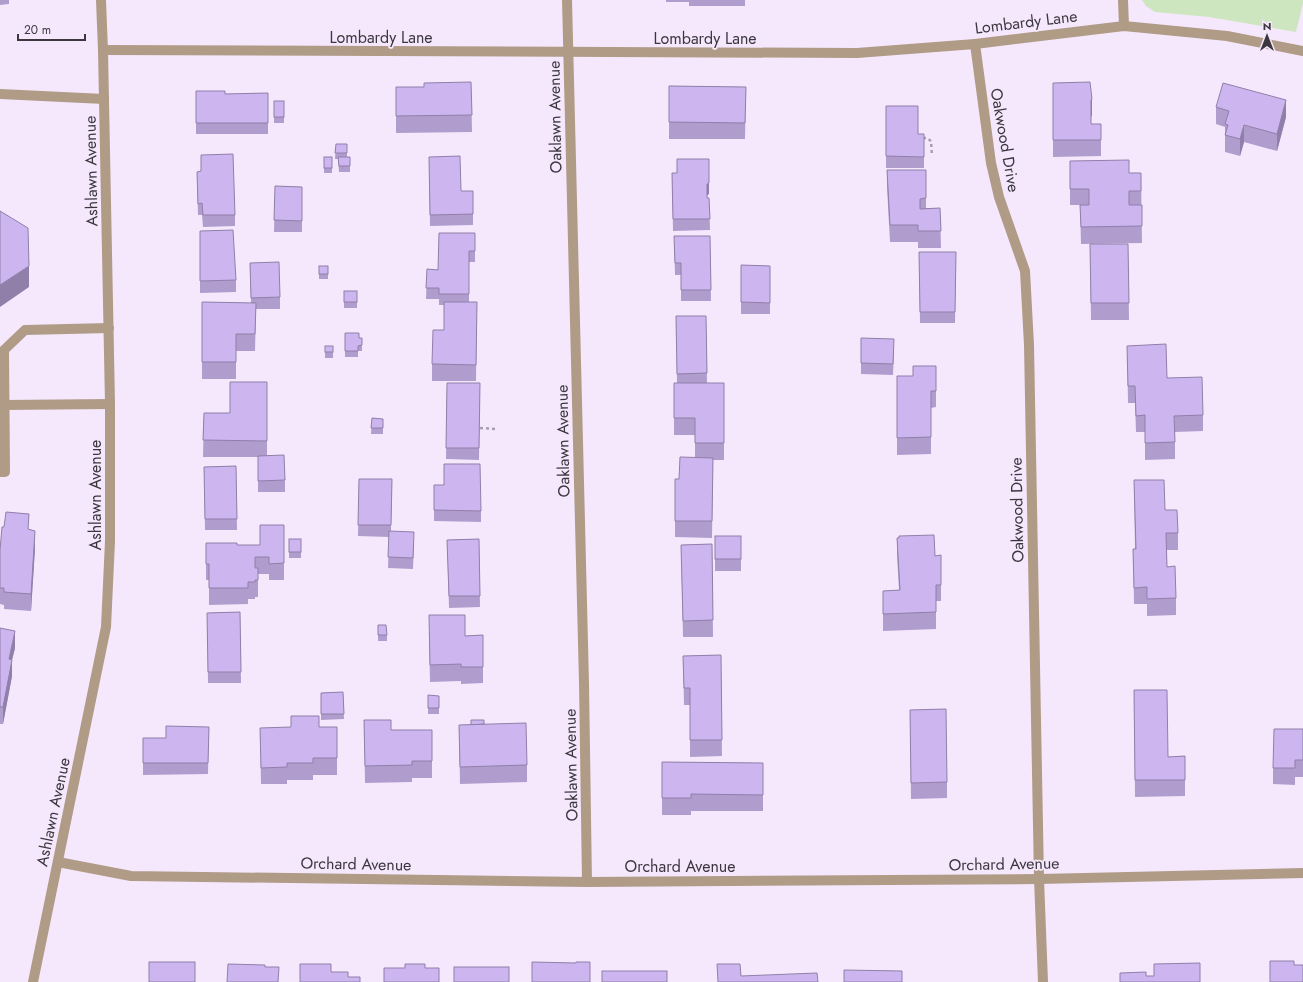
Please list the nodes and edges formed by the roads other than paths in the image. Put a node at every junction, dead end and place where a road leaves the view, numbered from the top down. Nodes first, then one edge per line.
1 (101, 0) edge
2 (567, 0) edge
3 (1122, 0) edge
4 (1124, 26) junction
5 (975, 44) junction
6 (103, 50) junction
7 (1303, 51) edge
8 (568, 53) junction
9 (0, 94) edge
10 (104, 99) junction
11 (109, 328) junction
12 (110, 404) junction
13 (4, 405) junction
14 (0, 472) edge
15 (58, 862) junction
16 (1303, 874) edge
17 (1039, 879) junction
18 (587, 882) junction
19 (33, 982) edge
20 (1043, 982) edge

1 - 6 street, Ashlawn Avenue
2 - 8 street, Oaklawn Avenue
3 - 4 street
4 - 5 street, Lombardy Lane
4 - 7 street, Lombardy Lane
5 - 8 street, Lombardy Lane
5 - 17 street, Oakwood Drive
6 - 8 street, Lombardy Lane
6 - 10 street, Ashlawn Avenue
8 - 18 street, Oaklawn Avenue
9 - 10 street
10 - 11 street, Ashlawn Avenue
11 - 12 street, Ashlawn Avenue
11 - 13 street
12 - 13 street
12 - 15 street, Ashlawn Avenue
13 - 14 street
15 - 18 street, Orchard Avenue
15 - 19 street, Ashlawn Avenue
16 - 17 street, Orchard Avenue
17 - 18 street, Orchard Avenue
17 - 20 street, Oakwood Drive

